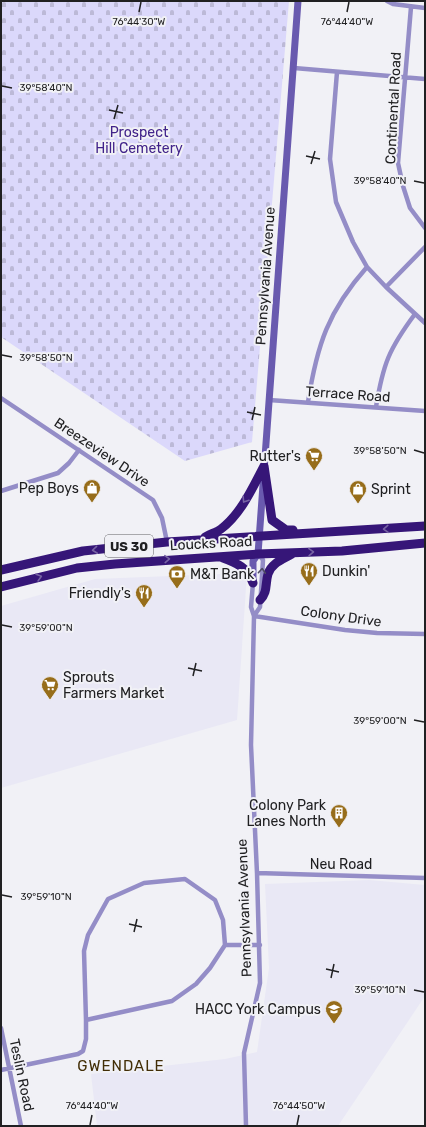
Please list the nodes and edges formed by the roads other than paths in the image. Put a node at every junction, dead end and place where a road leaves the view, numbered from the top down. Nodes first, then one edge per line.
1 (298, 1) edge
2 (387, 1) edge
3 (411, 7) junction
4 (425, 8) edge
5 (294, 68) junction
6 (337, 72) junction
7 (404, 77) junction
8 (425, 79) edge
9 (425, 228) edge
10 (425, 247) edge
11 (367, 267) junction
12 (386, 287) junction
13 (415, 314) junction
14 (425, 322) edge
15 (1, 398) edge
16 (269, 400) junction
17 (308, 402) junction
18 (376, 407) junction
19 (425, 411) edge
20 (79, 450) junction
21 (264, 466) junction
22 (1, 490) edge
23 (425, 526) edge
24 (320, 532) junction
25 (260, 535) junction
26 (199, 540) junction
27 (167, 542) junction
28 (425, 543) edge
29 (296, 553) junction
30 (258, 554) junction
31 (220, 556) junction
32 (1, 570) edge
33 (253, 583) junction
34 (1, 587) edge
35 (260, 600) junction
36 (254, 616) junction
37 (425, 634) edge
38 (257, 873) junction
39 (425, 878) edge
40 (224, 945) junction
41 (260, 945) junction
42 (86, 1020) junction
43 (1, 1028) edge
44 (9, 1067) junction
45 (1, 1070) edge
46 (21, 1126) edge
47 (246, 1126) edge

1 - 5 street, Pennsylvania Avenue
2 - 3 street
3 - 4 street
3 - 7 street, Continental Road
5 - 6 street
5 - 16 street, Pennsylvania Avenue
6 - 7 street
6 - 11 street
7 - 8 street
7 - 9 street, Continental Road
10 - 12 street
11 - 12 street
11 - 17 street
12 - 13 street
13 - 14 street
13 - 18 street
15 - 20 street, Breezeview Drive
16 - 17 street, Terrace Road
16 - 21 street, Pennsylvania Avenue
17 - 18 street, Terrace Road
18 - 19 street, Terrace Road
20 - 22 street
20 - 27 street, Breezeview Drive
21 - 24 highway
21 - 25 street, Pennsylvania Avenue
21 -> 26 highway
23 -> 24 highway, Loucks Road / US 30
24 - 25 highway, Loucks Road / US 30
25 - 26 highway, Loucks Road / US 30
25 - 30 street, Pennsylvania Avenue
26 - 27 highway, Loucks Road / US 30
27 -> 32 highway, Loucks Road / US 30
29 -> 28 highway, Loucks Road / US 30
29 - 30 highway, Loucks Road / US 30
29 - 35 highway
30 - 31 highway, Loucks Road / US 30
30 - 33 street, Pennsylvania Avenue
35 -> 30 street, Pennsylvania Avenue
31 - 33 highway
34 -> 31 highway, Loucks Road / US 30
33 - 36 street, Pennsylvania Avenue
35 - 36 street, Pennsylvania Avenue
36 - 37 street, Colony Drive
36 - 38 street, Pennsylvania Avenue
38 - 39 street, Neu Road
38 - 41 street, Pennsylvania Avenue
40 - 41 street
40 - 42 street
40 - 42 street
41 - 47 street, Pennsylvania Avenue
42 - 44 street
43 - 44 street, Teslin Road
44 - 45 street
44 - 46 street, Teslin Road

